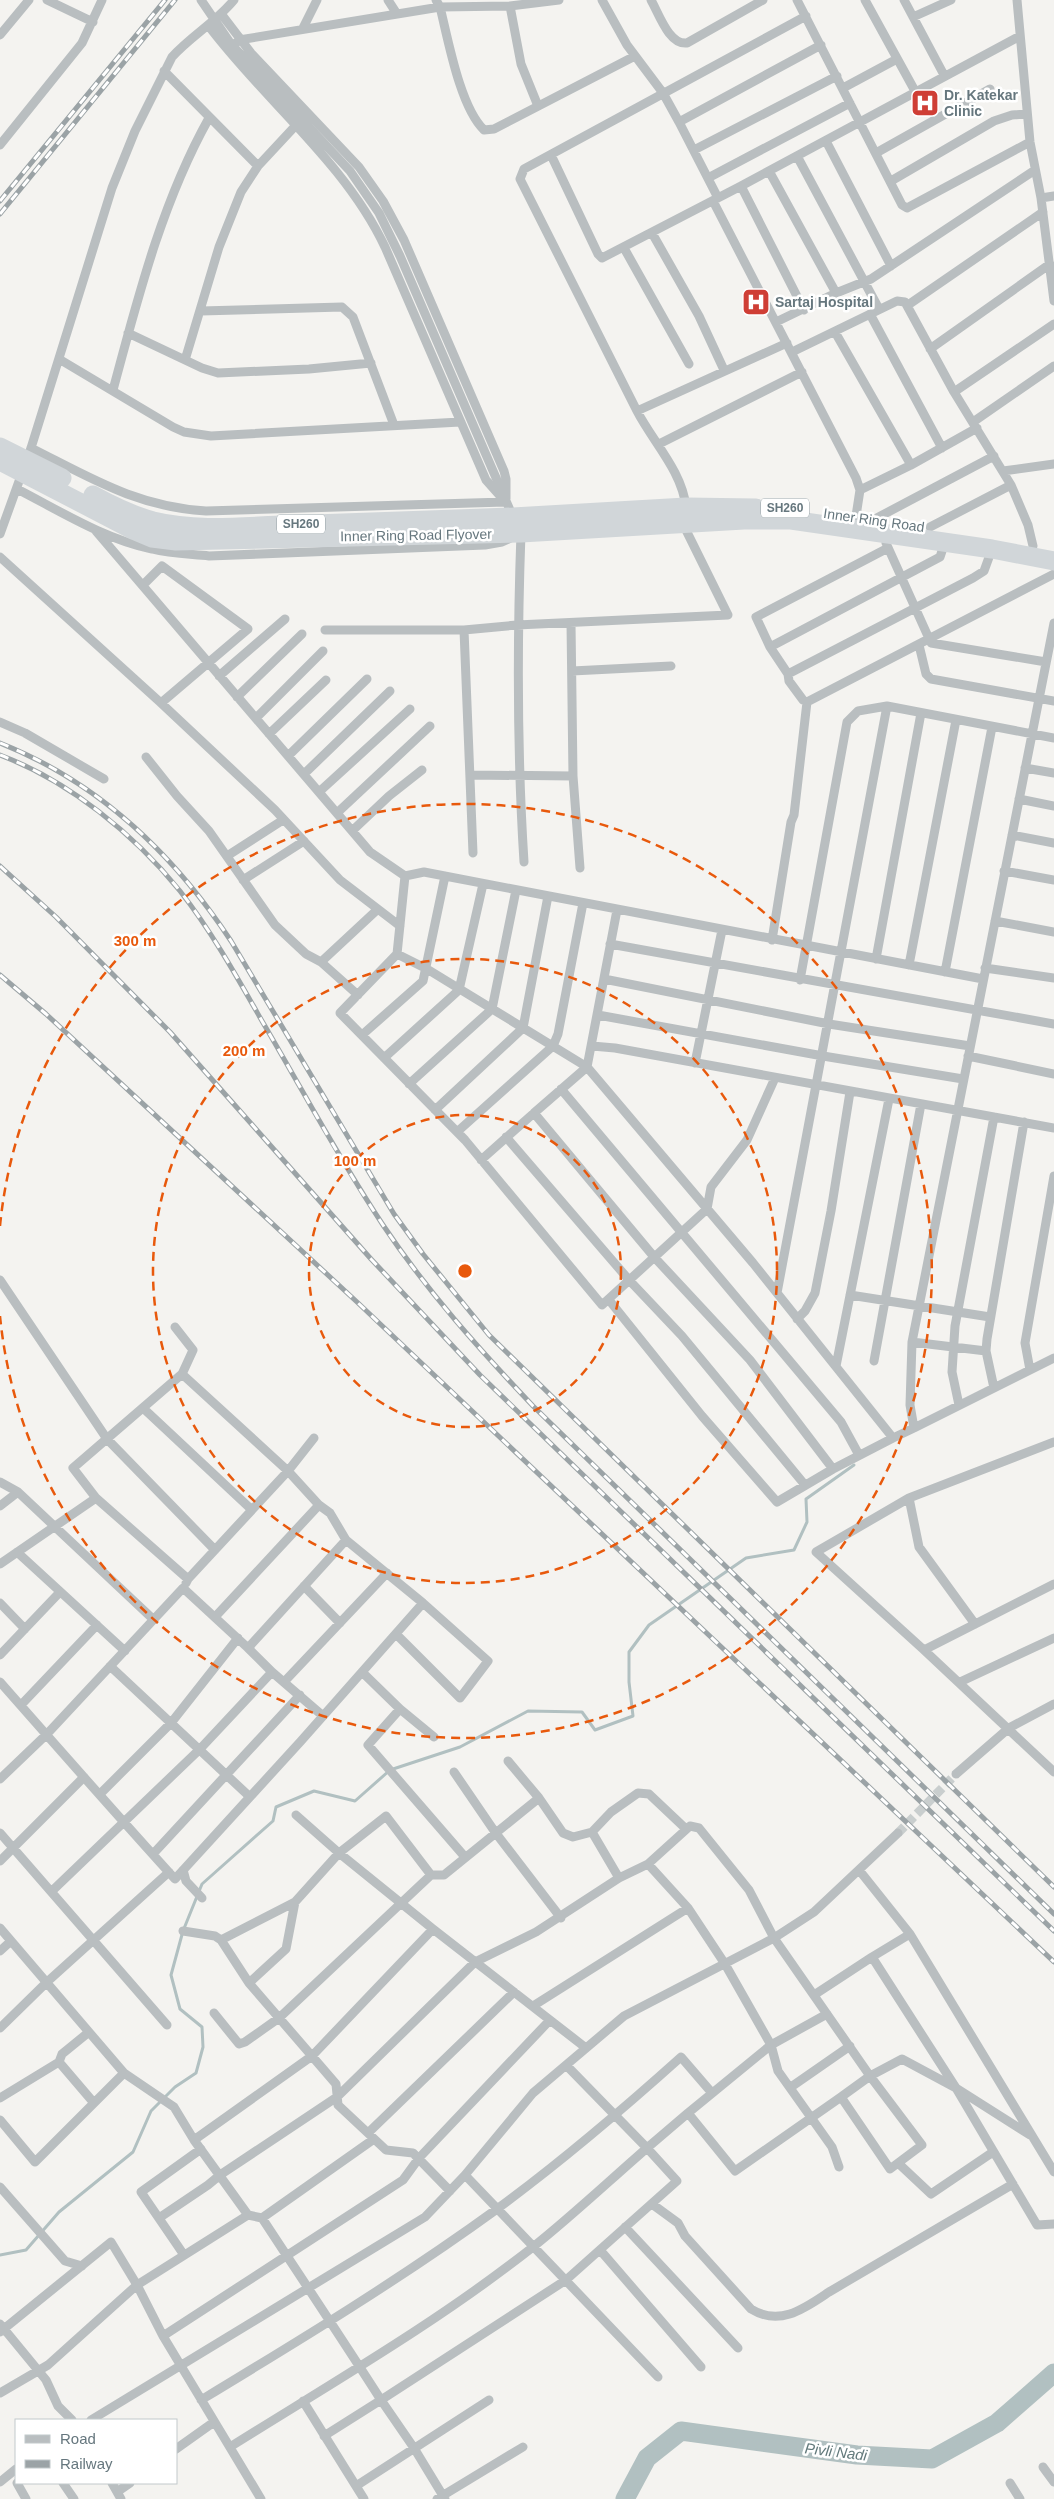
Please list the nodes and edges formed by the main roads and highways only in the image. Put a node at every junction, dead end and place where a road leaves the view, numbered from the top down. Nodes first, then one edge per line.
1 (0, 447) edge
2 (0, 461) edge
3 (684, 516) junction
4 (506, 521) junction
5 (875, 529) junction
6 (1054, 550) edge
7 (1054, 560) edge

1 - 4 highway, Inner Ring Road Flyover / SH260
2 - 4 highway, Inner Ring Road Flyover
3 - 4 highway, Inner Ring Road / SH260
3 - 5 highway, Inner Ring Road
3 - 5 highway, Inner Ring Road / SH260
5 - 6 highway, Inner Ring Road / SH260
5 - 7 highway, Inner Ring Road

